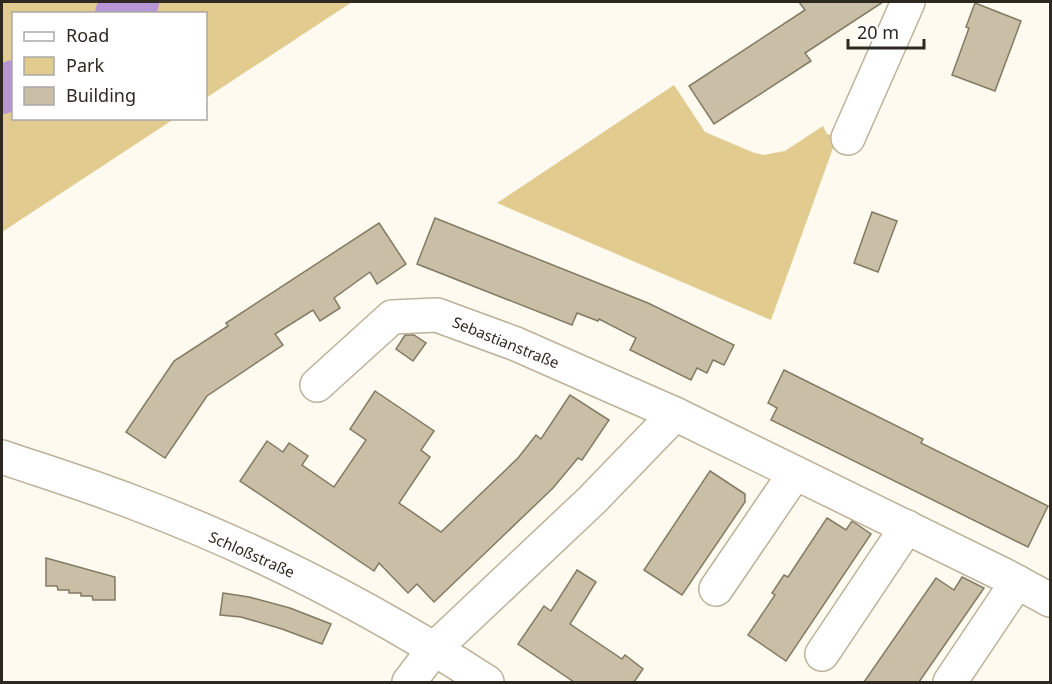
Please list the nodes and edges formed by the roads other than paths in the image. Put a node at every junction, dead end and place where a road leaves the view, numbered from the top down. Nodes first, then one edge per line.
1 (908, 2) edge
2 (848, 138) dead end
3 (317, 385) dead end
4 (675, 414) junction
5 (2, 457) edge
6 (795, 473) junction
7 (907, 527) junction
8 (1017, 582) junction
9 (716, 589) dead end
10 (1050, 600) edge
11 (435, 648) junction
12 (822, 654) dead end
13 (410, 682) edge
14 (487, 682) edge
15 (950, 682) edge

1 - 2 street
3 - 4 street, Sebastianstraße
4 - 6 street, Sebastianstraße
4 - 11 street
5 - 11 street, Schloßstraße
6 - 7 street, Sebastianstraße
6 - 9 street
7 - 8 street, Sebastianstraße
7 - 12 street
8 - 10 street, Sebastianstraße
8 - 15 street
11 - 13 street
11 - 14 street, Schloßstraße

